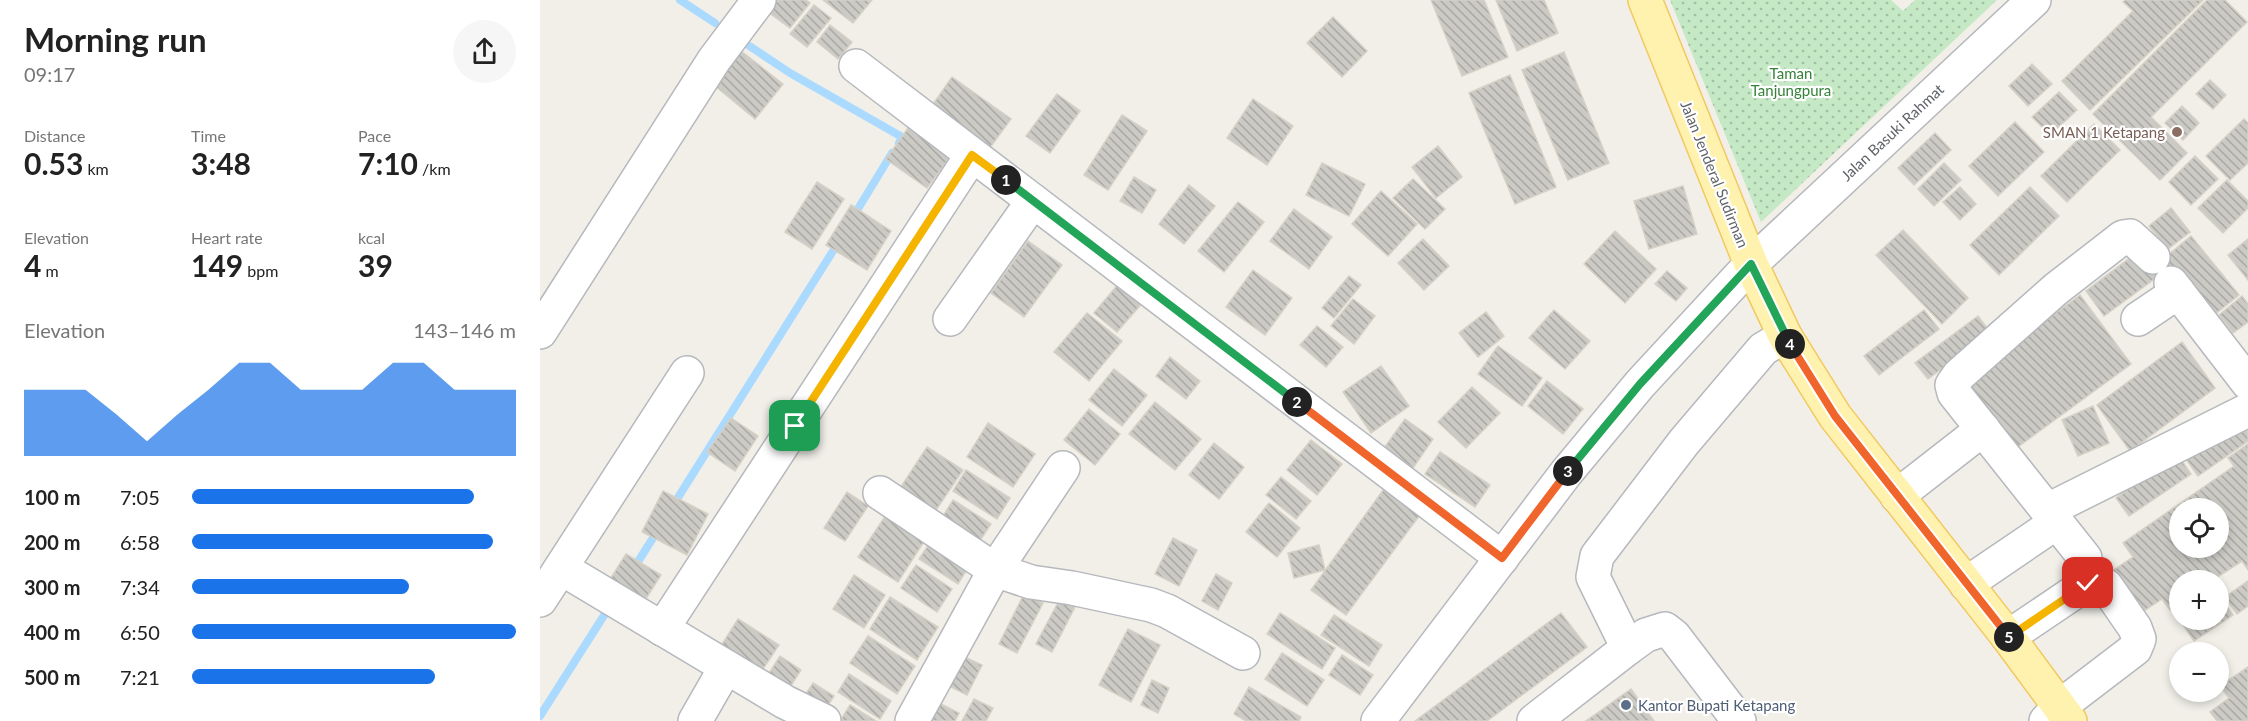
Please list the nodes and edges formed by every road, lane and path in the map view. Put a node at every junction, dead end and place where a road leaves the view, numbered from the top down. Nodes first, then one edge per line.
1 (759, 0) edge
2 (1645, 0) edge
3 (2034, 0) edge
4 (856, 66) dead end
5 (972, 155) junction
6 (1033, 201) junction
7 (2153, 257) dead end
8 (1751, 264) junction
9 (2138, 319) dead end
10 (950, 320) dead end
11 (540, 332) edge
12 (1785, 336) junction
13 (687, 373) dead end
14 (2248, 382) edge
15 (2248, 410) edge
16 (1983, 429) junction
17 (1063, 468) dead end
18 (880, 493) dead end
19 (1898, 496) junction
20 (2053, 516) junction
21 (1502, 558) junction
22 (2085, 558) dead end
23 (561, 568) junction
24 (995, 570) junction
25 (1966, 584) junction
26 (540, 600) edge
27 (662, 629) junction
28 (2008, 637) junction
29 (1628, 648) junction
30 (1243, 653) dead end
31 (726, 667) junction
32 (2058, 716) edge
33 (695, 721) edge
34 (824, 721) edge
35 (912, 721) edge
36 (1378, 721) edge
37 (1534, 721) edge
38 (1738, 721) edge

1 - 11 street
2 - 8 main road, Jalan Jenderal Sudirman
3 - 8 street, Jalan Basuki Rahmat
4 - 5 street
5 - 6 street
5 - 27 street
6 - 10 street
6 - 21 street
7 - 16 street
8 - 12 main road, Jalan Jenderal Sudirman
8 - 21 street, Jalan Basuki Rahmat
9 - 14 street
12 - 19 main road, Jalan Jenderal Sudirman
12 - 29 street
13 - 23 street
15 - 20 street
16 - 19 street
16 - 20 street
17 - 24 street
18 - 24 street
19 - 25 main road, Jalan Jenderal Sudirman
20 - 22 street
20 - 25 street
21 - 36 street, Jalan Basuki Rahmat
23 - 26 street
23 - 27 street
24 - 30 street
24 - 35 street
25 - 28 main road, Jalan Jenderal Sudirman
27 - 31 street
28 - 32 main road, Jalan Jenderal Sudirman
28 - 32 street
29 - 37 street
29 - 38 street
31 - 33 street
31 - 34 street

